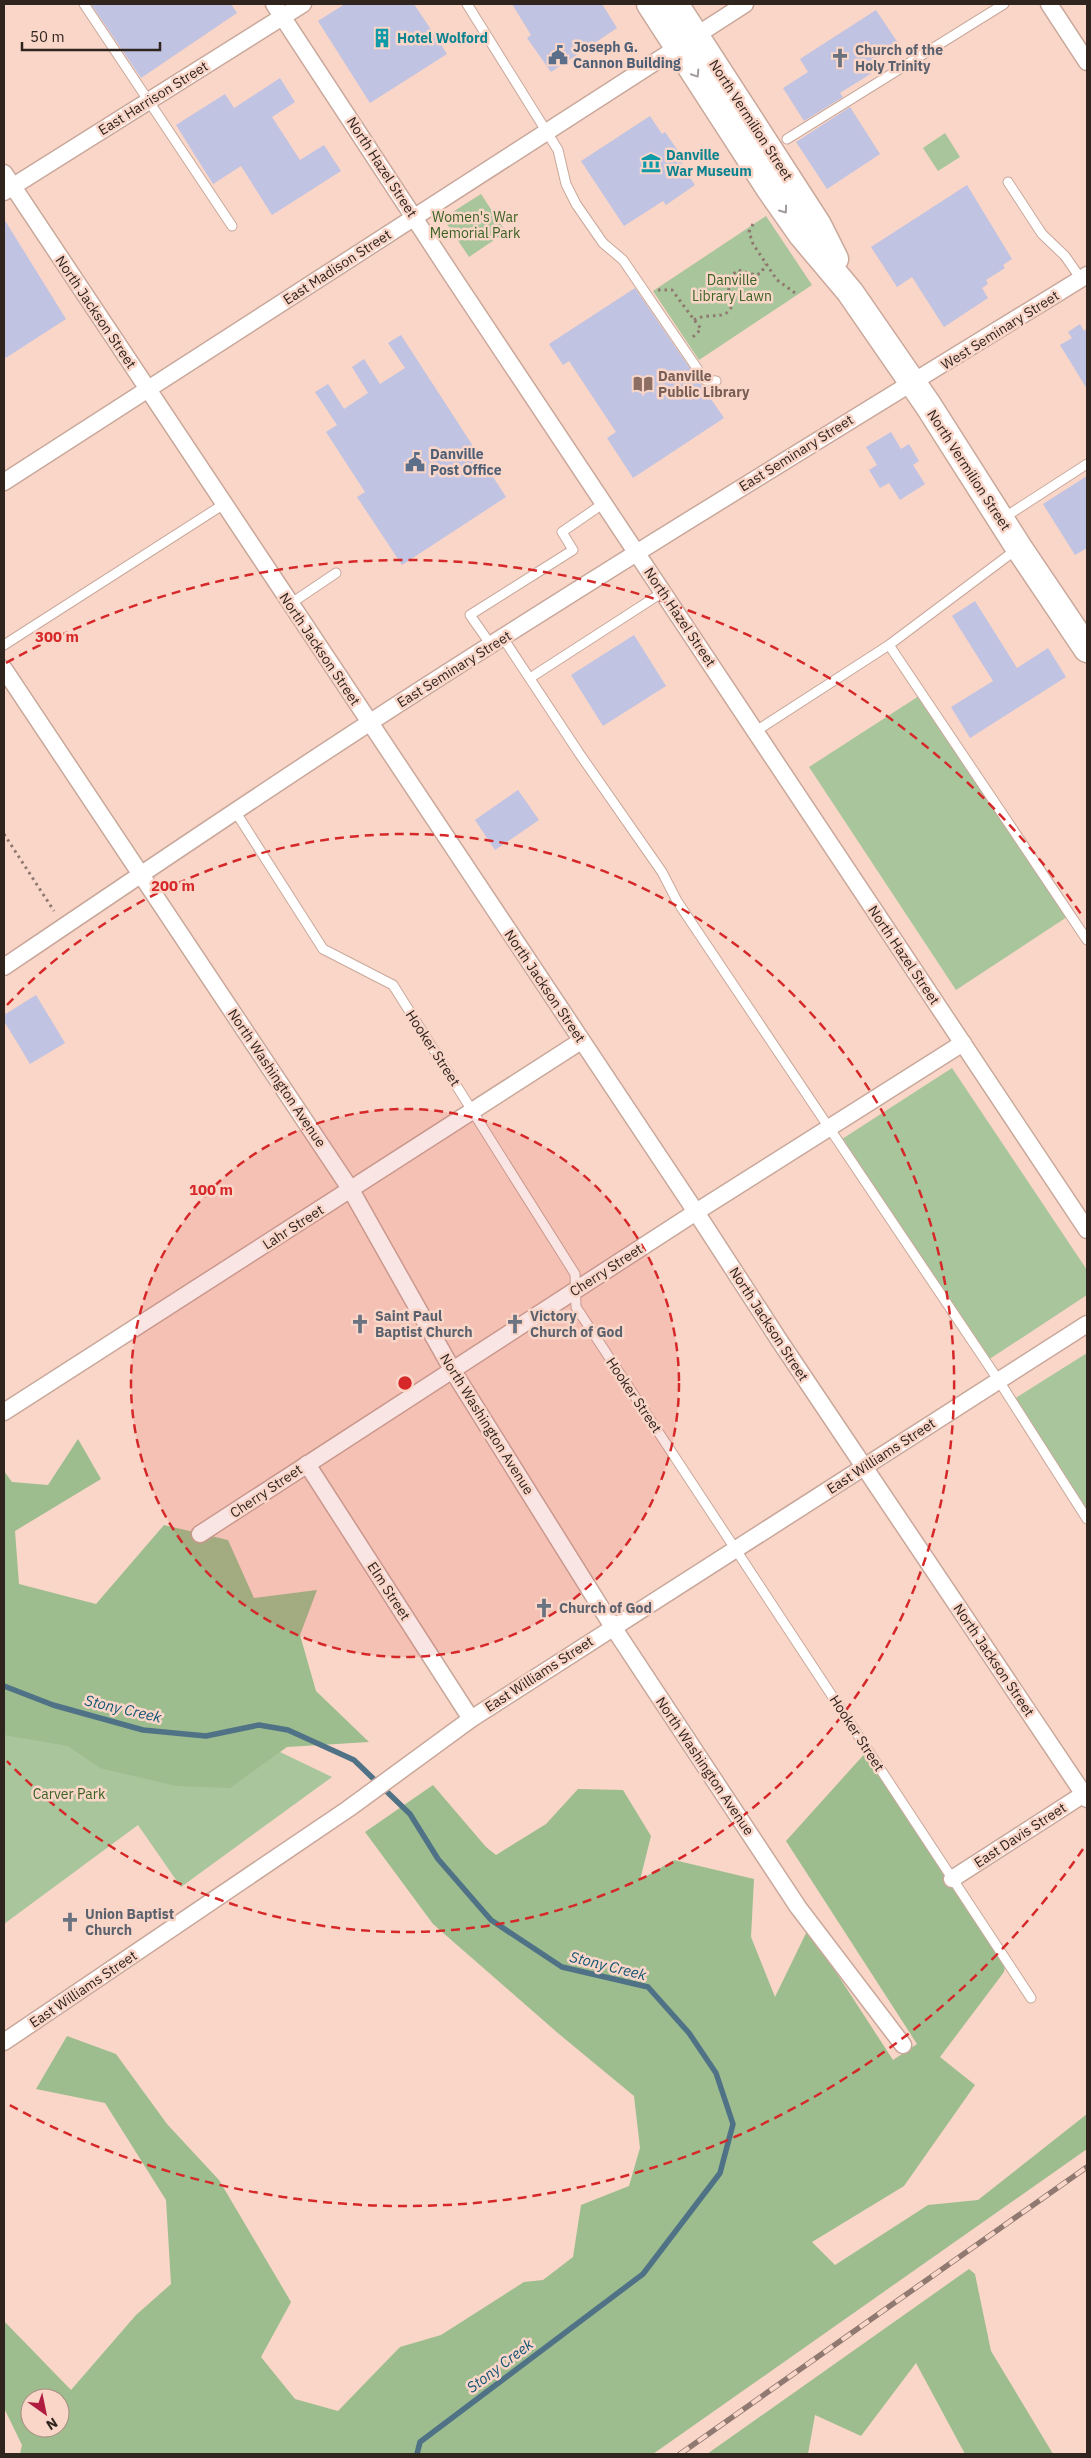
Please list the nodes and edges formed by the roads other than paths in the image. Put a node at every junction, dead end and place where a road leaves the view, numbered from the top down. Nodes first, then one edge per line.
1 (84, 4) edge
2 (303, 4) edge
3 (467, 4) edge
4 (650, 4) edge
5 (675, 4) edge
6 (745, 4) edge
7 (1004, 4) edge
8 (1049, 4) edge
9 (279, 10) edge
10 (687, 41) junction
11 (1087, 62) edge
12 (148, 101) junction
13 (547, 132) junction
14 (787, 139) dead end
15 (1008, 182) dead end
16 (7, 183) edge
17 (415, 218) junction
18 (232, 226) dead end
19 (1084, 277) edge
20 (716, 381) dead end
21 (911, 383) junction
22 (148, 390) junction
23 (1087, 464) edge
24 (4, 482) edge
25 (604, 503) junction
26 (224, 504) junction
27 (1002, 520) junction
28 (1019, 548) junction
29 (637, 553) junction
30 (336, 573) dead end
31 (663, 592) junction
32 (290, 604) junction
33 (1085, 639) edge
34 (497, 641) junction
35 (4, 645) edge
36 (889, 645) junction
37 (4, 669) edge
38 (530, 678) junction
39 (369, 723) junction
40 (756, 731) junction
41 (235, 811) junction
42 (141, 875) junction
43 (1087, 940) edge
44 (4, 967) edge
45 (581, 1041) junction
46 (963, 1043) junction
47 (474, 1110) junction
48 (830, 1126) junction
49 (351, 1190) junction
50 (696, 1212) junction
51 (1087, 1230) edge
52 (575, 1290) junction
53 (1087, 1324) edge
54 (453, 1371) junction
55 (999, 1381) junction
56 (4, 1412) edge
57 (306, 1464) junction
58 (864, 1467) junction
59 (1087, 1519) edge
60 (200, 1534) dead end
61 (736, 1549) junction
62 (613, 1626) junction
63 (471, 1719) junction
64 (1086, 1795) edge
65 (952, 1879) junction
66 (1031, 1998) dead end
67 (4, 2042) edge
68 (903, 2045) dead end

1 - 12 lane
2 - 9 street, East Harrison Street
3 - 13 lane
4 - 10 main road, North Vermilion Street
5 - 10 main road, North Vermilion Street
6 - 10 street, East Madison Street
7 - 14 lane
8 - 11 street
9 - 12 street, East Harrison Street
9 - 17 street, North Hazel Street
10 - 13 street, East Madison Street
10 - 21 main road, North Vermilion Street
12 - 16 street, East Harrison Street
12 - 18 lane
13 - 17 street, East Madison Street
13 - 20 lane
15 - 19 lane
16 - 22 street, North Jackson Street
17 - 22 street, East Madison Street
17 - 25 street, North Hazel Street
19 - 21 street, West Seminary Street
21 - 27 main road, North Vermilion Street
21 - 29 street, East Seminary Street
22 - 24 street, East Madison Street
22 - 26 street, North Jackson Street
23 - 27 lane
25 - 29 street, North Hazel Street
25 - 34 lane
26 - 32 street, North Jackson Street
26 - 35 lane
27 - 28 main road, North Vermilion Street
28 - 33 main road, North Vermilion Street
28 - 36 lane
29 - 31 street, North Hazel Street
29 - 34 street, East Seminary Street
30 - 32 lane
31 - 38 lane
31 - 40 street, North Hazel Street
32 - 39 street, North Jackson Street
34 - 38 lane
34 - 39 street, East Seminary Street
36 - 40 lane
36 - 43 lane
37 - 42 street, North Washington Avenue
38 - 48 lane
39 - 41 street, East Seminary Street
39 - 45 street, North Jackson Street
40 - 46 street, North Hazel Street
41 - 42 street, East Seminary Street
41 - 47 lane, Hooker Street
42 - 44 street, East Seminary Street
42 - 49 street, North Washington Avenue
45 - 47 street, Lahr Street
45 - 50 street, North Jackson Street
46 - 48 street, Cherry Street
46 - 51 street, North Hazel Street
47 - 49 street, Lahr Street
47 - 52 lane, Hooker Street
48 - 50 street, Cherry Street
48 - 55 lane
49 - 54 street, North Washington Avenue
49 - 56 street, Lahr Street
50 - 52 street, Cherry Street
50 - 58 street, North Jackson Street
52 - 54 street, Cherry Street
52 - 61 lane, Hooker Street
53 - 55 street, East Williams Street
54 - 57 street, Cherry Street
54 - 62 street, North Washington Avenue
55 - 58 street, East Williams Street
55 - 59 lane
57 - 60 street, Cherry Street
57 - 63 street, Elm Street
58 - 61 street, East Williams Street
58 - 64 street, North Jackson Street
61 - 62 street, East Williams Street
61 - 65 lane, Hooker Street
62 - 63 street, East Williams Street
62 - 68 street, North Washington Avenue
63 - 67 street, East Williams Street
64 - 65 street, East Davis Street
65 - 66 lane, Hooker Street

